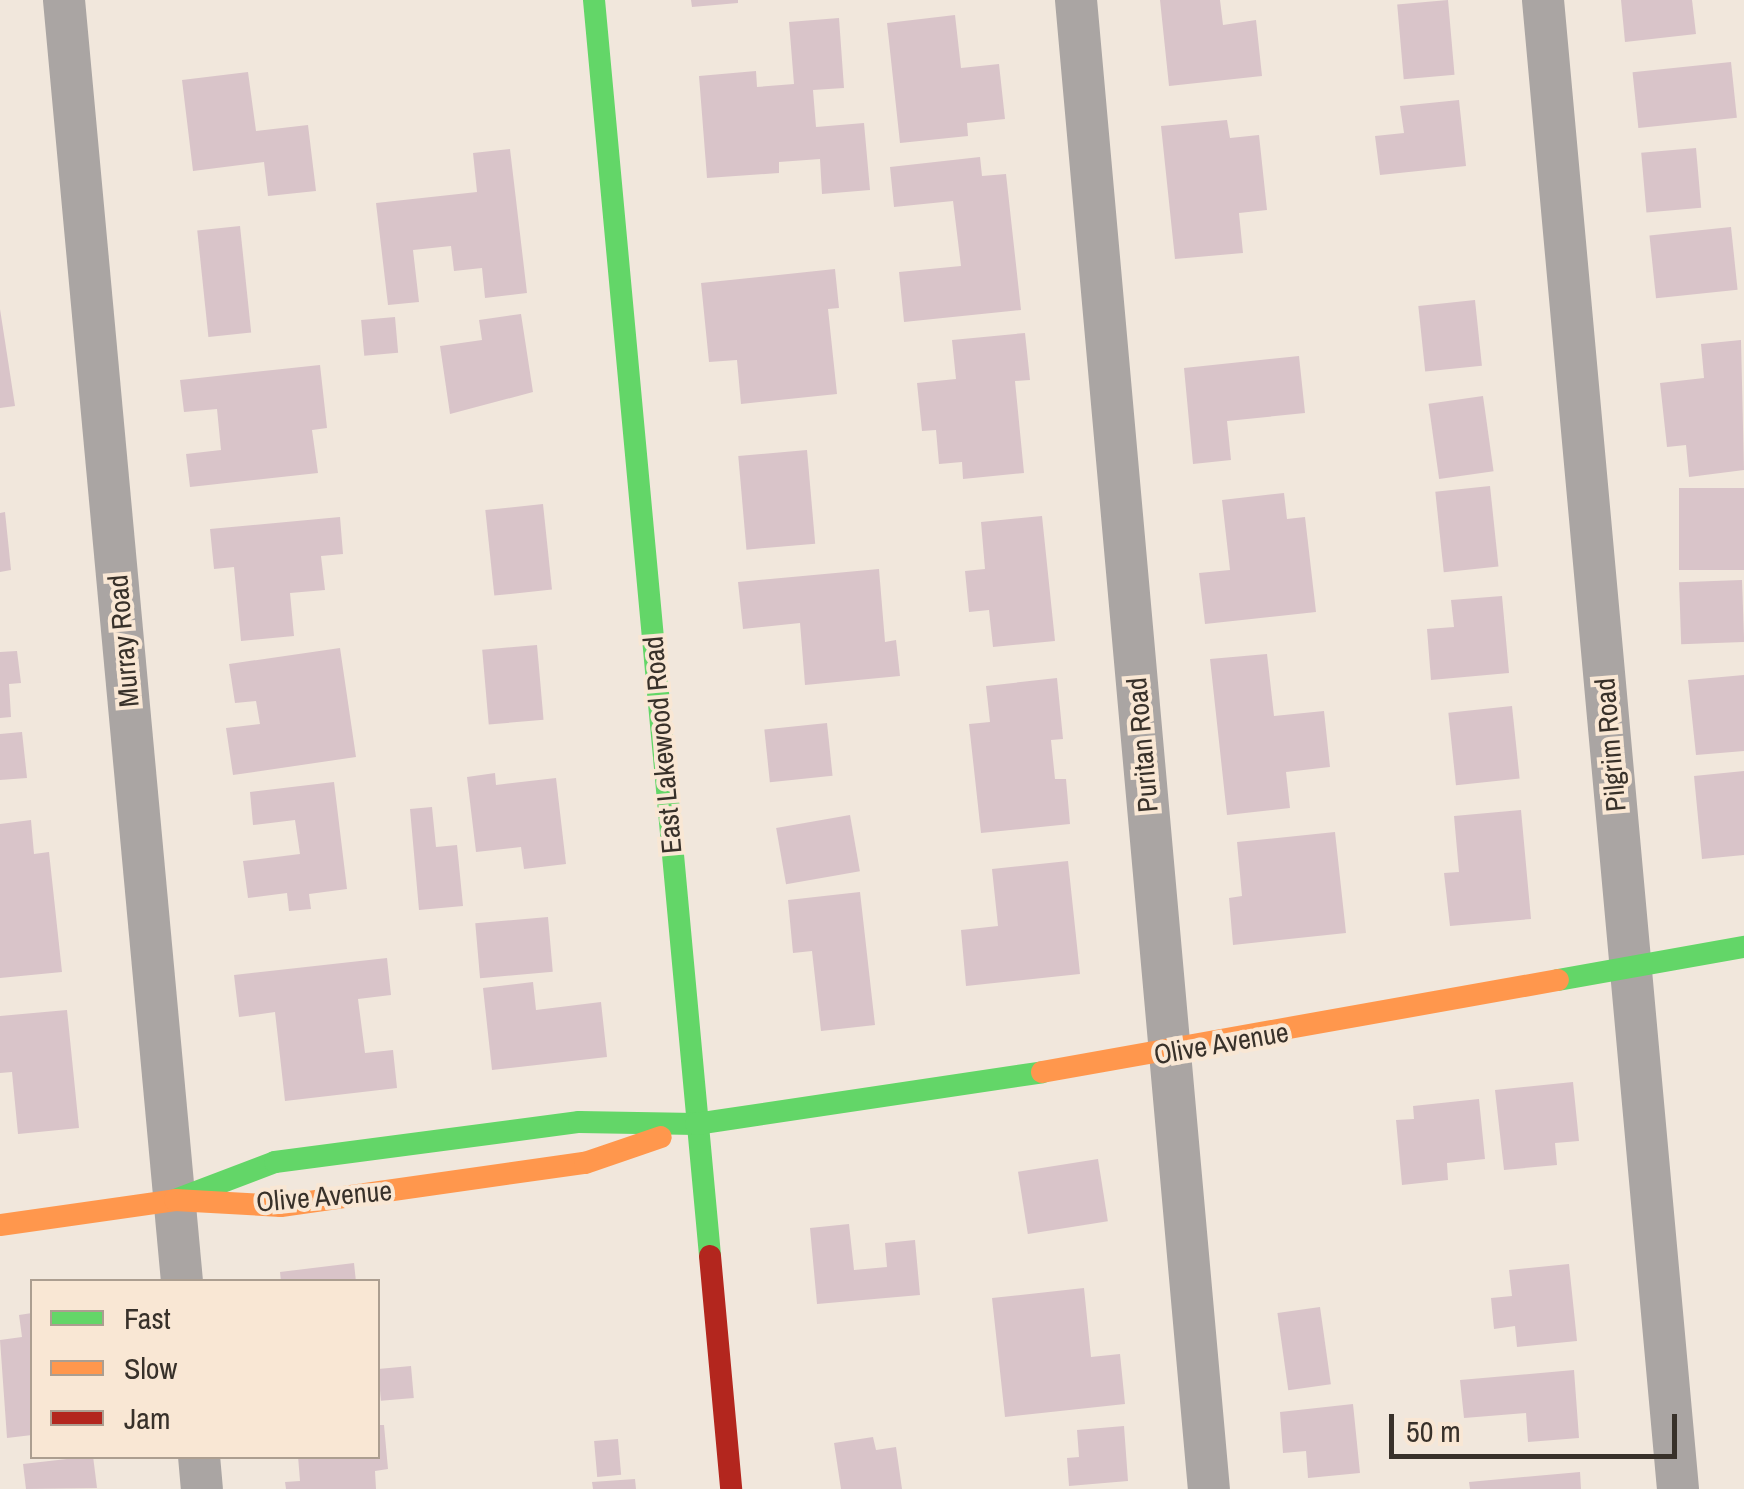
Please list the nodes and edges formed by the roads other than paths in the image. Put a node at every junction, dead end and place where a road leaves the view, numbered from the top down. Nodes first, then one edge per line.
1 (64, 0) edge
2 (594, 0) edge
3 (1076, 0) edge
4 (1543, 0) edge
5 (1744, 947) edge
6 (1631, 968) junction
7 (1169, 1052) junction
8 (696, 1124) junction
9 (174, 1200) junction
10 (0, 1225) edge
11 (182, 1279) edge
12 (198, 1459) edge
13 (202, 1489) edge
14 (731, 1489) edge
15 (1209, 1489) edge
16 (1678, 1489) edge

1 - 9 street, Murray Road
2 - 8 street, East Lakewood Road
3 - 7 street, Puritan Road
4 - 6 street, Pilgrim Road
5 - 6 street, Olive Avenue
6 - 7 street, Olive Avenue
6 - 16 street, Pilgrim Road
7 - 8 street, Olive Avenue
7 - 15 street, Puritan Road
8 - 9 street, Olive Avenue
8 - 9 street, Olive Avenue
8 - 14 street, East Lakewood Road
9 - 10 street
9 - 11 street, Murray Road
12 - 13 street

